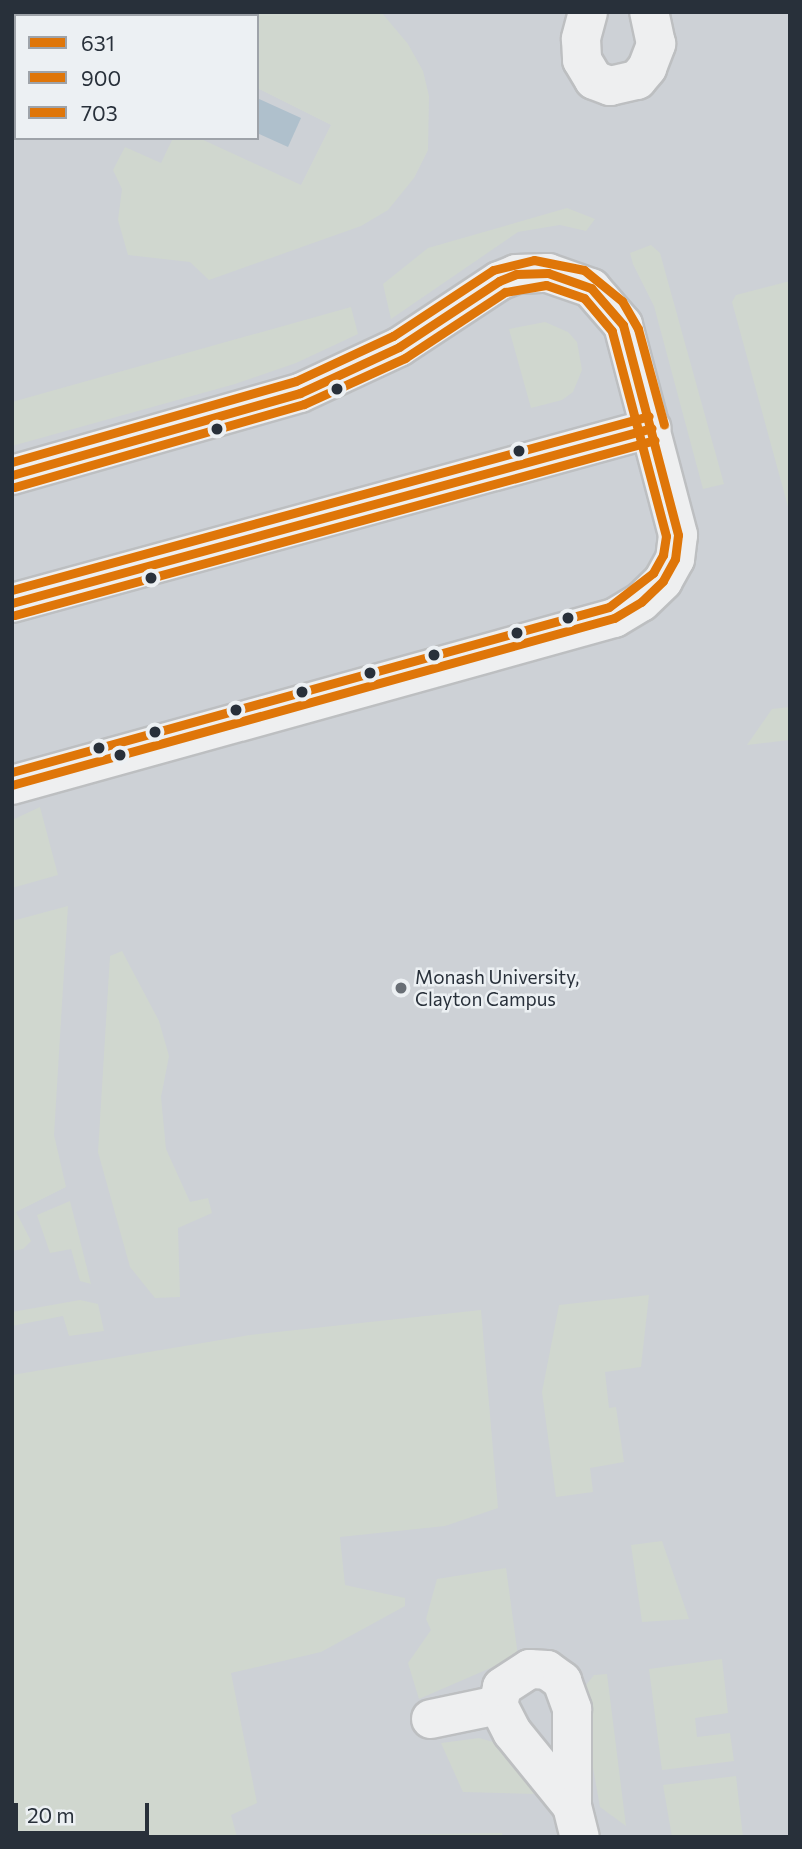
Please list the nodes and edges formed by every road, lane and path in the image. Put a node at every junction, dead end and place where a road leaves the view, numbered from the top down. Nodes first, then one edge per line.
1 (588, 12) edge
2 (649, 12) edge
3 (652, 428) junction
4 (12, 475) edge
5 (12, 603) edge
6 (12, 786) edge
7 (498, 1704) junction
8 (431, 1719) dead end
9 (576, 1822) edge

1 - 2 street
3 - 4 street
3 - 5 street
3 - 6 street
7 - 8 street
7 - 9 street
7 - 9 street

